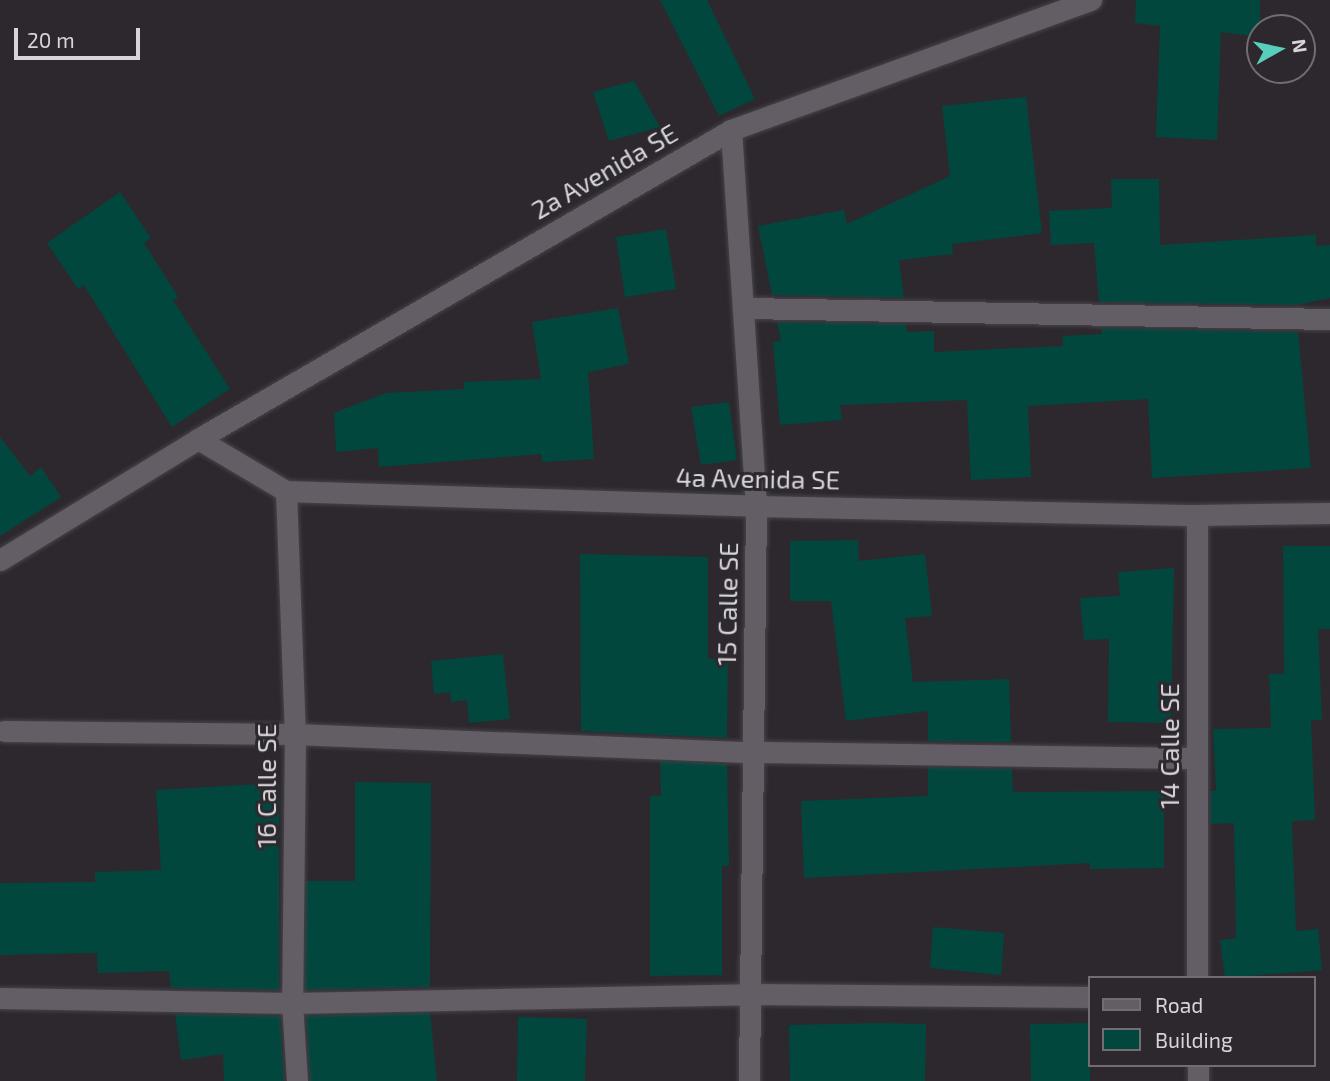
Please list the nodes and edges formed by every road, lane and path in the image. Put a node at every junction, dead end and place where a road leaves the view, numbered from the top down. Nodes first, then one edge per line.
1 (1091, 0) edge
2 (731, 130) junction
3 (746, 308) junction
4 (1330, 319) edge
5 (198, 439) junction
6 (286, 491) junction
7 (757, 506) junction
8 (1330, 513) edge
9 (1197, 515) junction
10 (0, 560) edge
11 (4, 731) dead end
12 (295, 734) junction
13 (753, 752) junction
14 (1198, 758) junction
15 (1198, 976) edge
16 (750, 993) junction
17 (1088, 997) edge
18 (0, 998) edge
19 (292, 1003) junction
20 (297, 1081) edge
21 (749, 1081) edge

1 - 2 street, 2a Avenida SE
2 - 3 street, 15 Calle SE
2 - 5 street, 2a Avenida SE
3 - 4 street
3 - 7 street, 15 Calle SE
5 - 6 street, 4a Avenida SE
5 - 10 street, 2a Avenida SE
6 - 7 street, 4a Avenida SE
6 - 12 street, 16 Calle SE
7 - 9 street, 4a Avenida SE
7 - 13 street, 15 Calle SE
8 - 9 street, 4a Avenida SE
9 - 14 street, 14 Calle SE
11 - 12 street
12 - 13 street
12 - 19 street, 16 Calle SE
13 - 14 street
13 - 16 street, 15 Calle SE
14 - 15 street, 14 Calle SE
16 - 17 street
16 - 19 street
16 - 21 street, 15 Calle SE
18 - 19 street
19 - 20 street, 16 Calle SE

